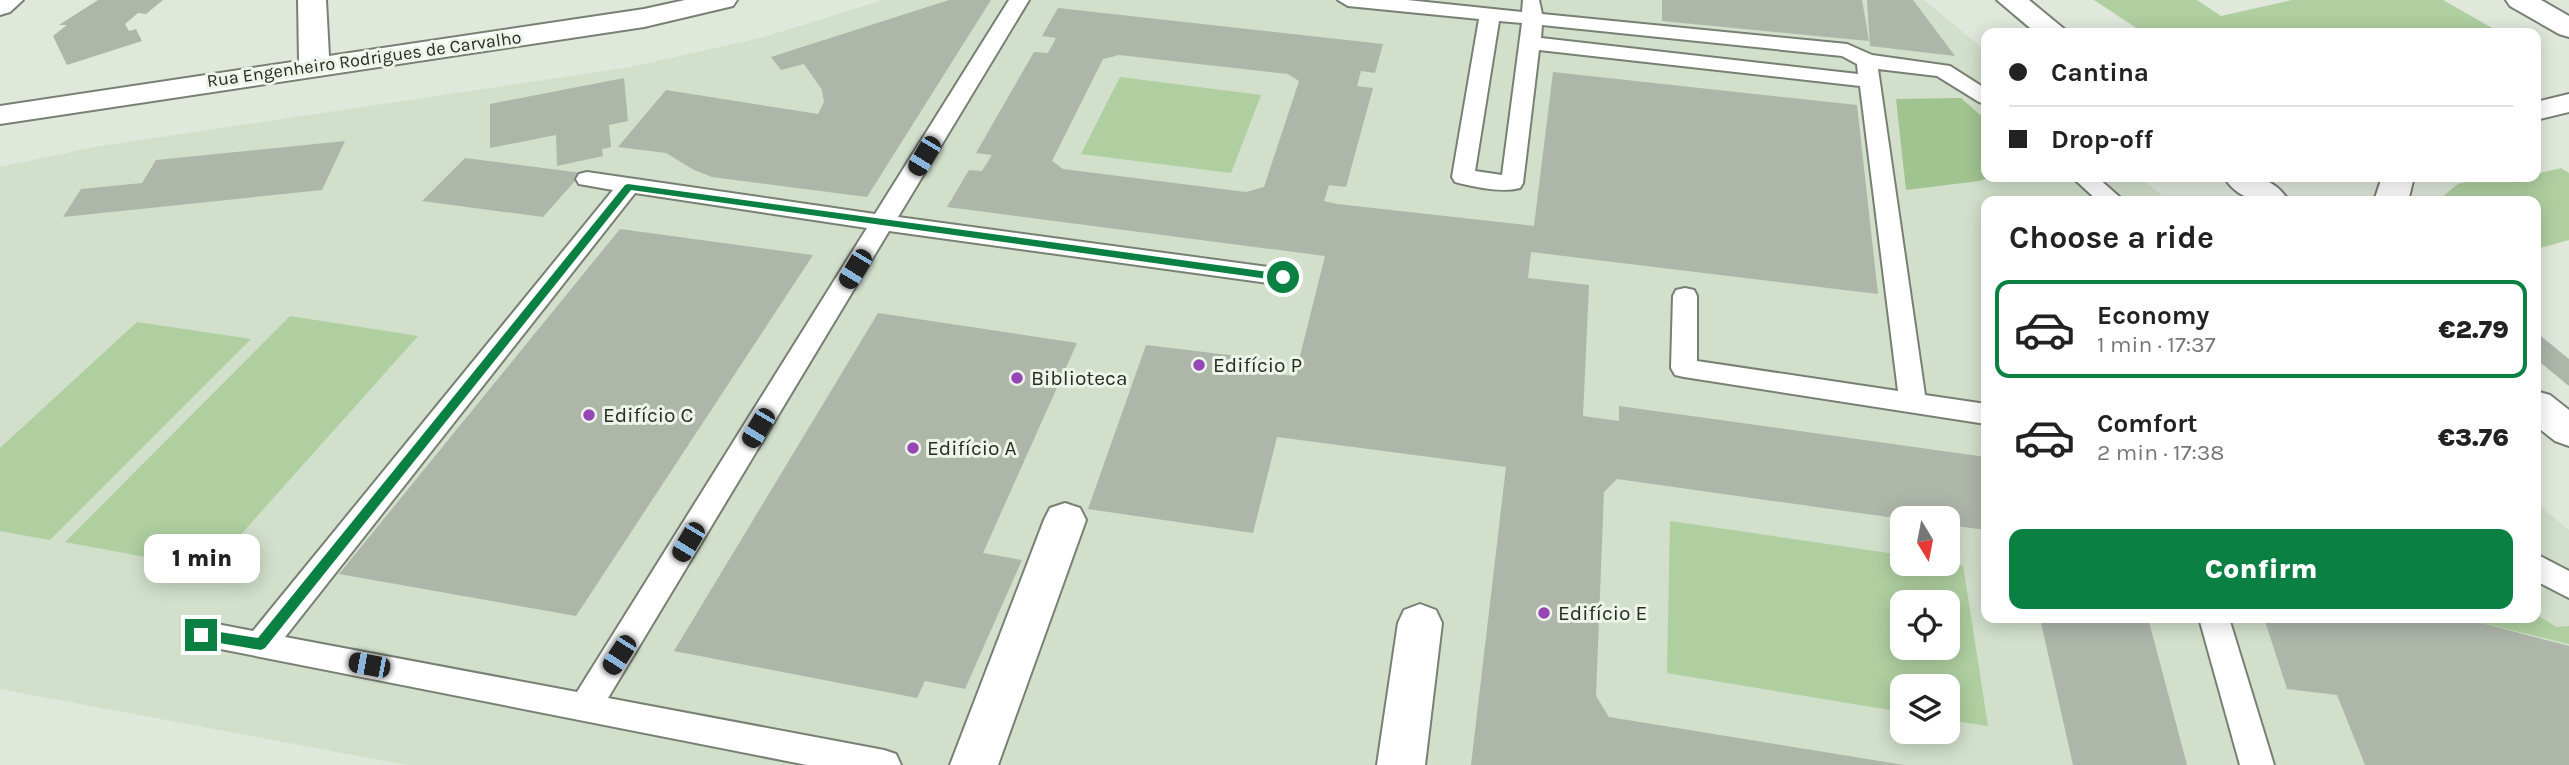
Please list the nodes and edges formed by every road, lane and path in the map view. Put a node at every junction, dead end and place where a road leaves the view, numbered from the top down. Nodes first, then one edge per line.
1 (9, 0) edge
2 (312, 0) edge
3 (723, 0) edge
4 (1019, 0) edge
5 (1348, 0) edge
6 (2011, 0) edge
7 (2520, 0) edge
8 (0, 6) edge
9 (1532, 9) edge
10 (1490, 14) junction
11 (2047, 28) edge
12 (2569, 28) edge
13 (1530, 43) junction
14 (314, 66) junction
15 (1868, 71) junction
16 (1981, 95) edge
17 (1, 114) edge
18 (587, 179) dead end
19 (2089, 182) edge
20 (628, 187) junction
21 (2106, 196) edge
22 (883, 223) junction
23 (1283, 277) dead end
24 (1685, 296) dead end
25 (1913, 402) junction
26 (2541, 409) edge
27 (1981, 413) edge
28 (2569, 431) edge
29 (1065, 520) dead end
30 (2541, 569) edge
31 (2569, 586) edge
32 (1420, 623) dead end
33 (2215, 623) edge
34 (201, 635) dead end
35 (261, 644) junction
36 (585, 708) junction
37 (884, 765) edge
38 (974, 765) edge
39 (1401, 765) edge
40 (2257, 765) edge

1 - 8 main road
2 - 14 main road
3 - 14 main road, Rua Engenheiro Rodrigues de Carvalho
4 - 22 lane
5 - 10 lane
6 - 11 main road
7 - 12 main road
9 - 10 lane
9 - 13 lane
9 - 15 lane
10 - 13 lane
13 - 15 lane
14 - 17 main road, Rua Engenheiro Rodrigues de Carvalho
15 - 16 lane
15 - 25 lane
18 - 20 lane
19 - 21 lane
20 - 22 lane
20 - 35 lane
22 - 23 lane
22 - 36 lane
24 - 25 lane
25 - 27 lane
26 - 28 main road
29 - 38 main road
30 - 31 lane
32 - 39 main road
33 - 40 lane
34 - 35 lane
35 - 36 lane
36 - 37 lane

